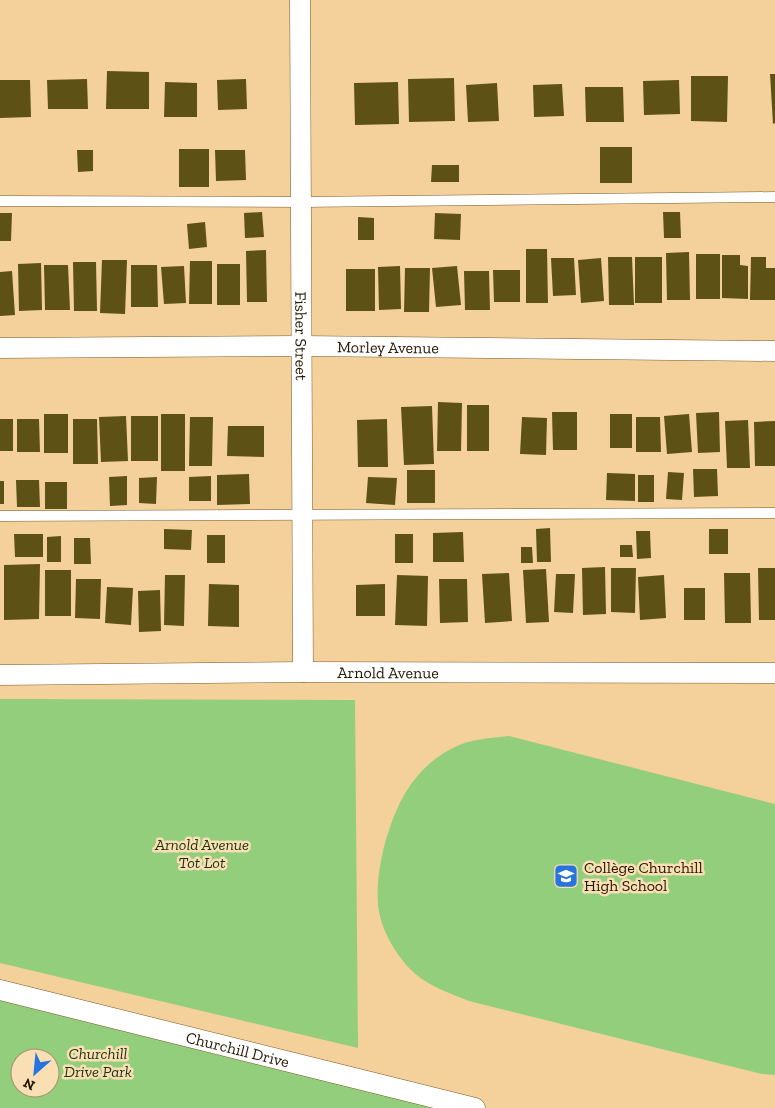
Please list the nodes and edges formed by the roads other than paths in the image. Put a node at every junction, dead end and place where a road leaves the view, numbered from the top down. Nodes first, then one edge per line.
1 (300, 0) edge
2 (775, 197) edge
3 (0, 201) edge
4 (301, 202) junction
5 (302, 346) junction
6 (0, 348) edge
7 (775, 351) edge
8 (303, 514) junction
9 (775, 514) edge
10 (0, 516) edge
11 (304, 672) junction
12 (775, 673) edge
13 (0, 675) edge
14 (0, 990) edge
15 (475, 1108) edge

1 - 4 street, Fisher Street
2 - 4 lane
3 - 4 lane
4 - 5 street, Fisher Street
5 - 6 street, Morley Avenue
5 - 7 street, Morley Avenue
5 - 8 street, Fisher Street
8 - 9 lane
8 - 10 lane
8 - 11 street, Fisher Street
11 - 12 street, Arnold Avenue
11 - 13 street, Arnold Avenue
14 - 15 street, Churchill Drive

